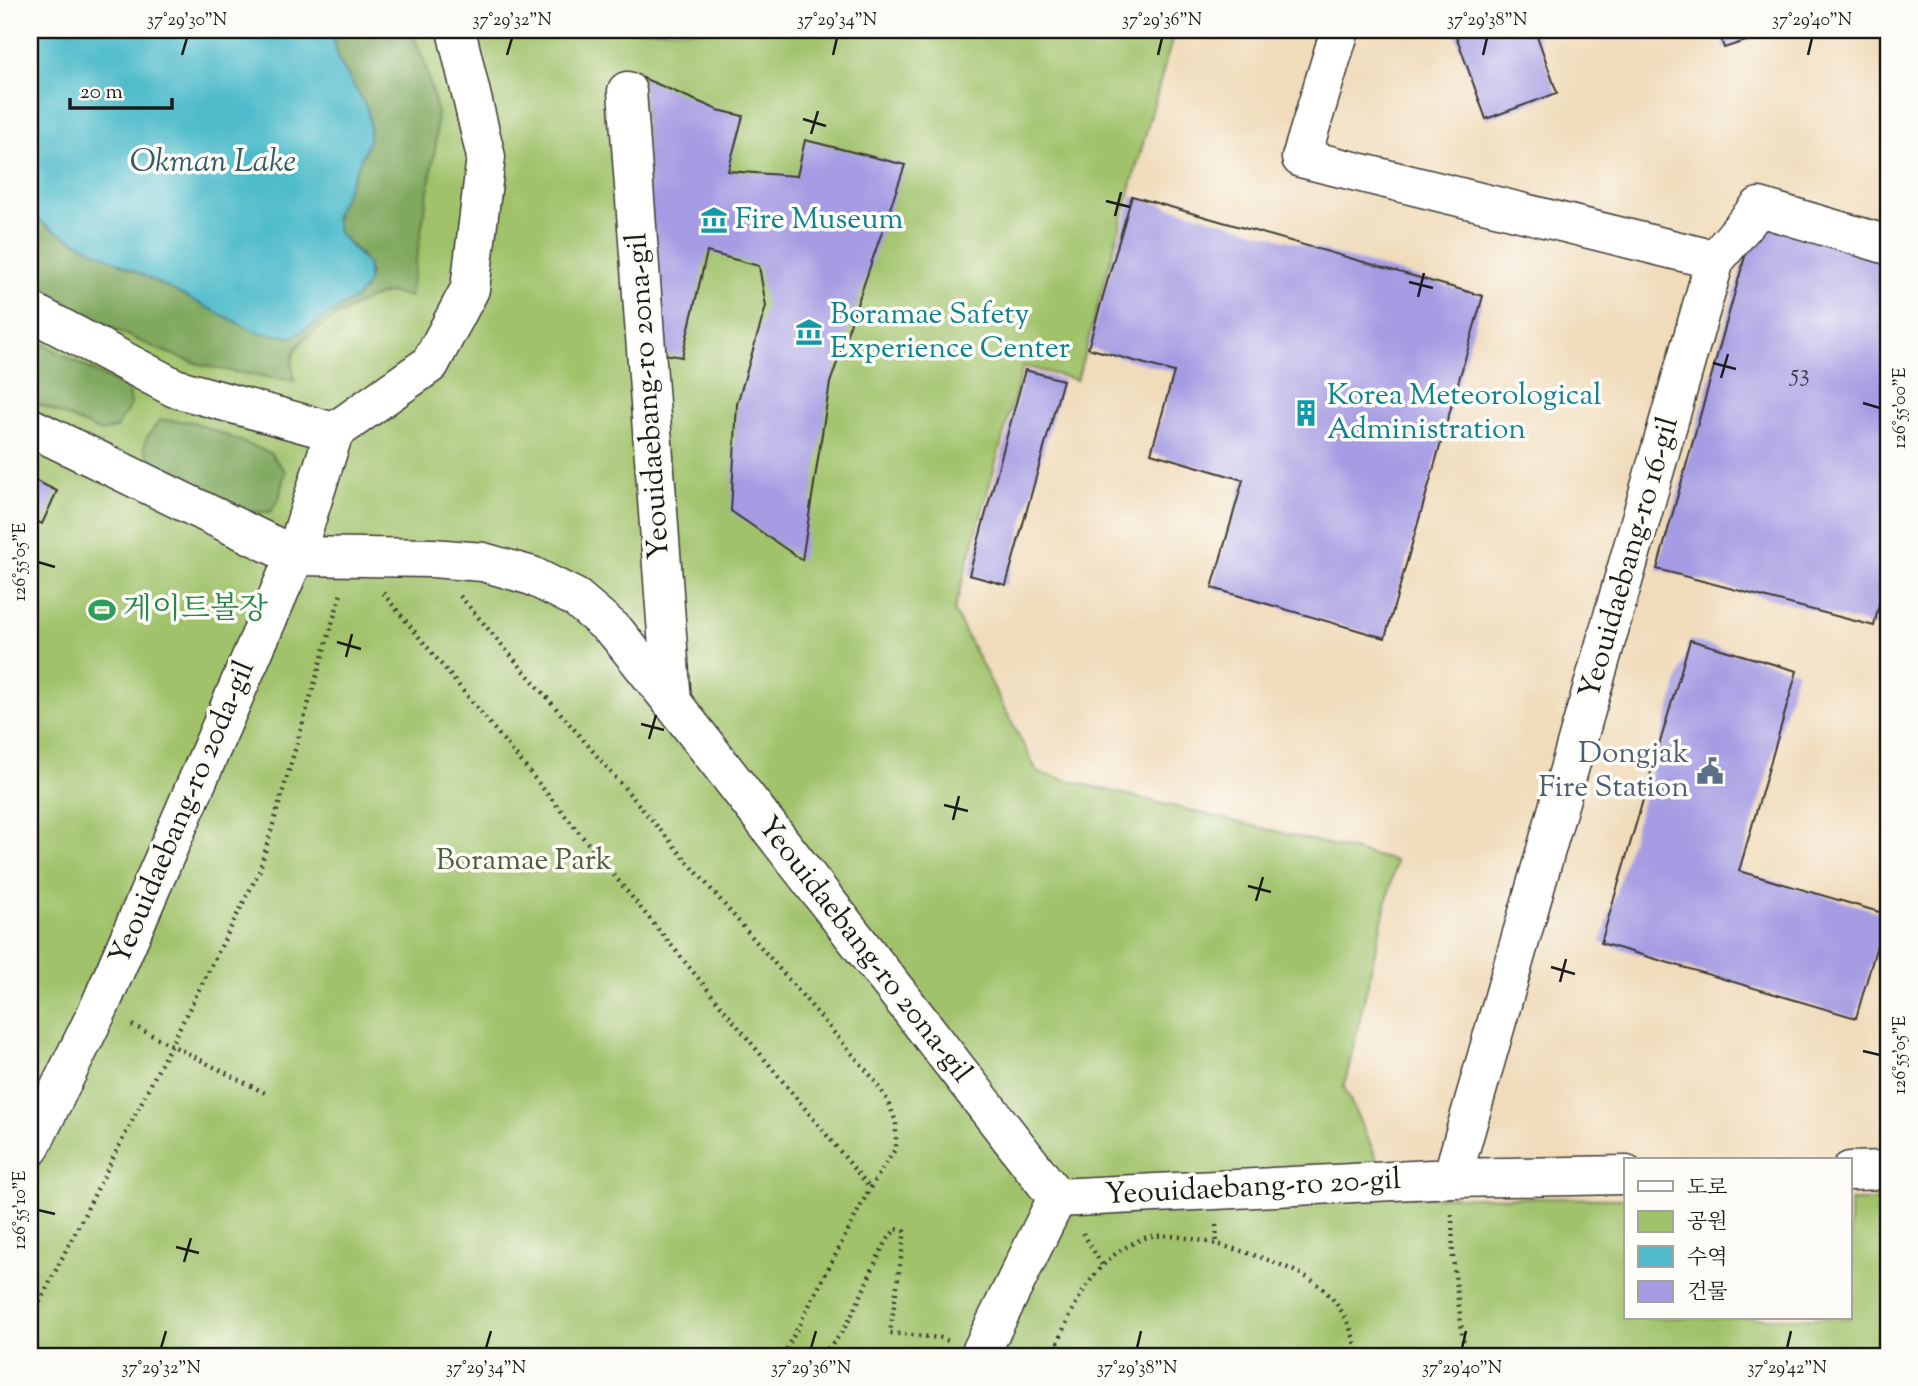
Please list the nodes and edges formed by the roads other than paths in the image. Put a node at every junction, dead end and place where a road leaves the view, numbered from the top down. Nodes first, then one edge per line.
1 (456, 30) edge
2 (1340, 30) edge
3 (627, 91) dead end
4 (1888, 245) edge
5 (1715, 260) junction
6 (30, 311) edge
7 (30, 427) edge
8 (334, 432) junction
9 (295, 556) junction
10 (672, 702) junction
11 (30, 1148) edge
12 (1888, 1170) edge
13 (1852, 1171) edge
14 (1624, 1175) edge
15 (1452, 1178) junction
16 (1057, 1198) junction
17 (979, 1356) edge

1 - 8 street
2 - 5 street
3 - 10 street, Yeouidaebang-ro 20na-gil
4 - 5 street, Yeouidaebang-ro 16-gil
5 - 15 street, Yeouidaebang-ro 16-gil
6 - 8 street
7 - 9 street, Yeouidaebang-ro 20na-gil
8 - 9 street, Yeouidaebang-ro 20da-gil
9 - 10 street, Yeouidaebang-ro 20na-gil
9 - 11 street, Yeouidaebang-ro 20da-gil
10 - 16 street, Yeouidaebang-ro 20na-gil
12 - 13 street
14 - 15 street, Yeouidaebang-ro 20-gil
15 - 16 street, Yeouidaebang-ro 20-gil
16 - 17 street

